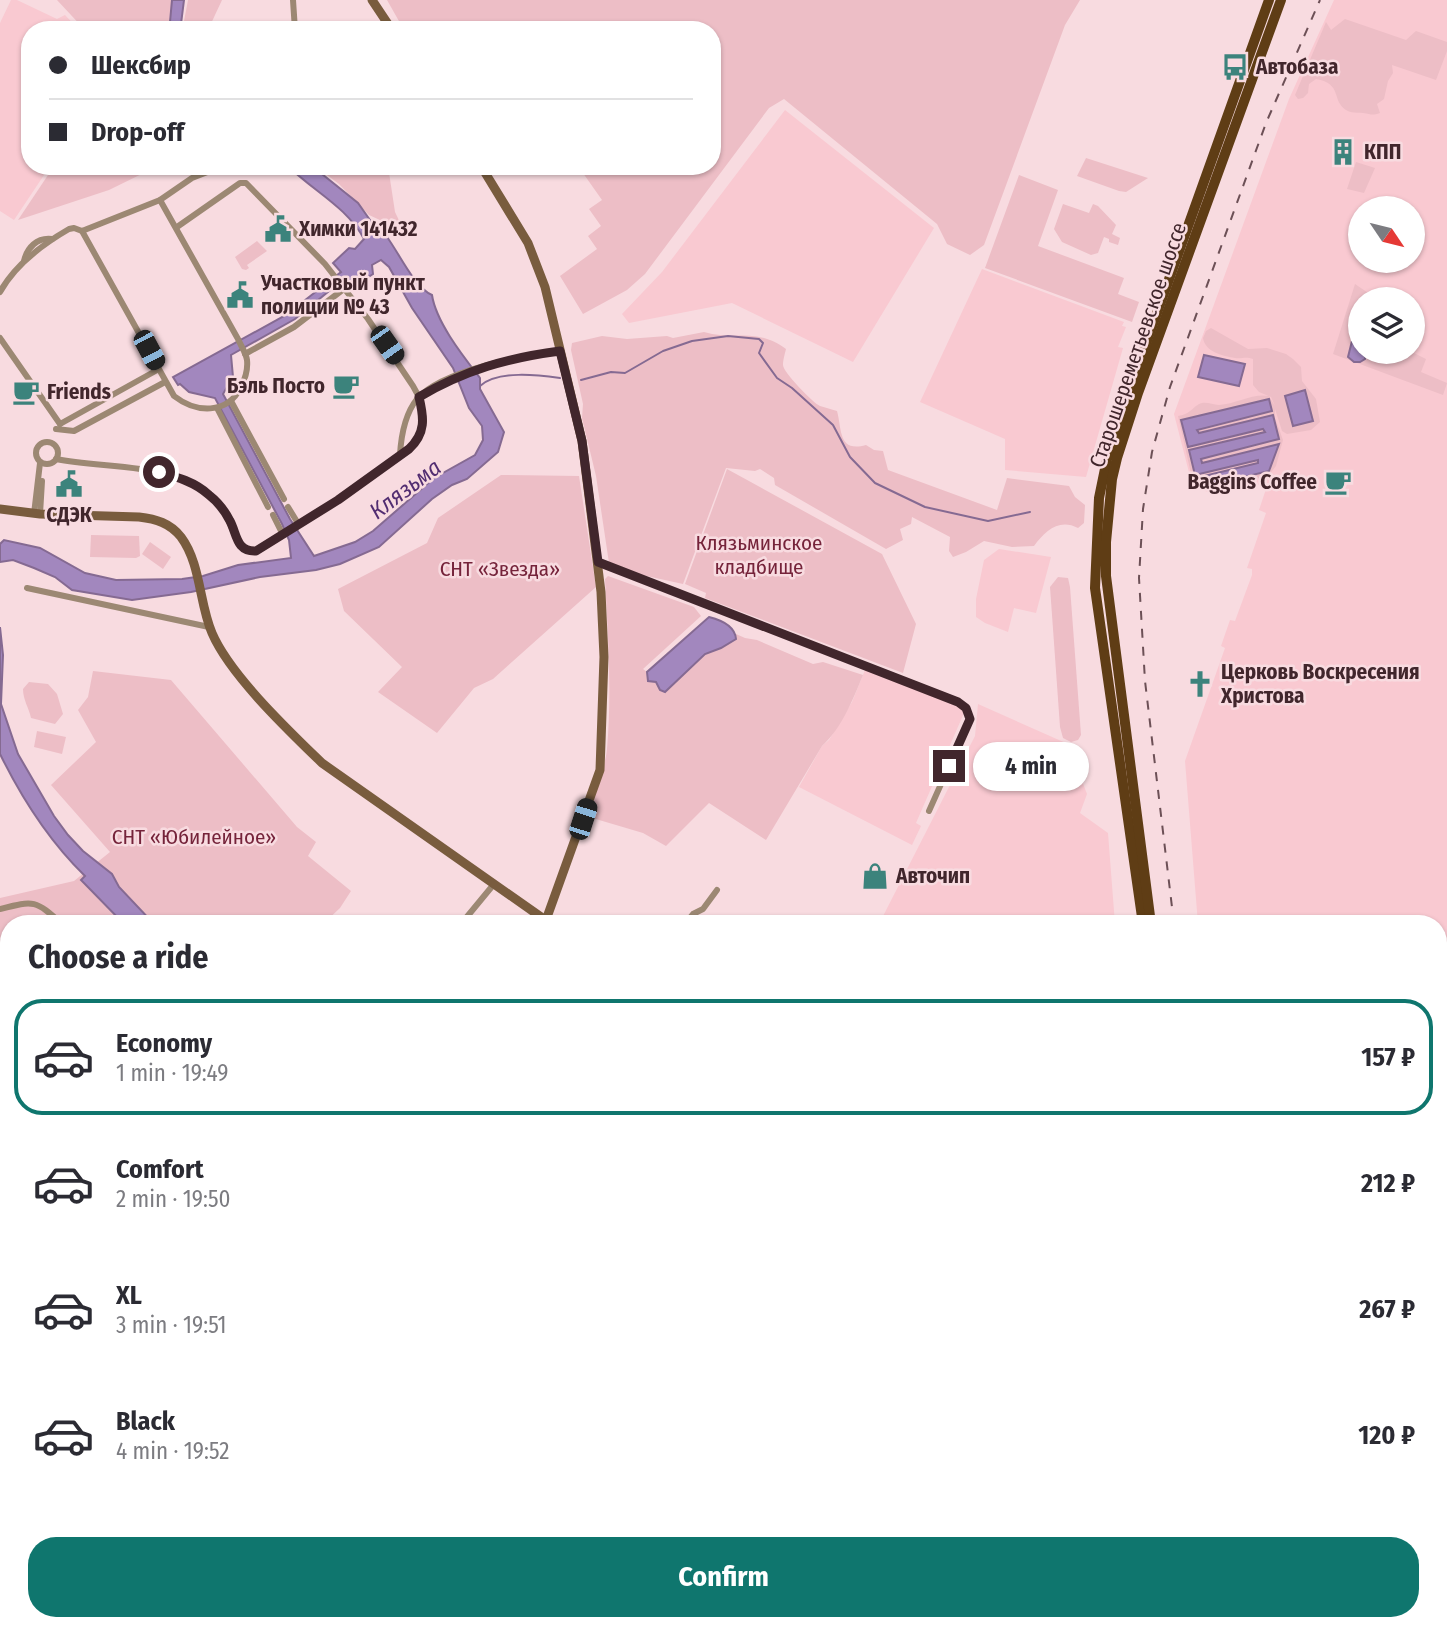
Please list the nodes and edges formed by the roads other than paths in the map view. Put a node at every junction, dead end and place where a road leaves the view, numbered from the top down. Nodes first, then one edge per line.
1 (293, 0) edge
2 (372, 0) edge
3 (1269, 0) edge
4 (1281, 0) edge
5 (295, 21) edge
6 (385, 21) edge
7 (199, 175) edge
8 (487, 175) edge
9 (160, 200) junction
10 (177, 227) junction
11 (82, 231) junction
12 (343, 286) junction
13 (0, 292) edge
14 (0, 338) edge
15 (560, 351) junction
16 (244, 352) junction
17 (159, 369) junction
18 (165, 382) junction
19 (419, 397) junction
20 (230, 401) junction
21 (218, 407) junction
22 (58, 426) junction
23 (51, 443) junction
24 (400, 455) junction
25 (57, 459) junction
26 (42, 463) junction
27 (284, 499) dead end
28 (268, 507) dead end
29 (288, 507) dead end
30 (0, 509) edge
31 (37, 514) junction
32 (273, 515) dead end
33 (298, 526) junction
34 (284, 535) junction
35 (598, 562) junction
36 (27, 588) dead end
37 (209, 627) junction
38 (929, 811) dead end
39 (494, 884) junction
40 (717, 890) dead end
41 (0, 909) edge
42 (52, 915) edge
43 (468, 915) edge
44 (538, 915) edge
45 (550, 915) edge
46 (692, 915) edge
47 (1142, 915) edge
48 (1150, 915) edge

1 - 5 street
2 - 6 street
3 - 47 main road, Старошереметьевское шоссе
4 - 48 main road, Старошереметьевское шоссе
7 - 9 street
8 - 15 street
9 - 10 street
9 - 11 street
10 - 12 street
10 - 16 street
11 - 13 street
11 - 17 street
12 - 16 street
12 - 19 street
14 - 22 street
15 - 19 street
15 - 35 street
16 - 20 street
17 - 18 street
17 - 22 street
18 - 21 street
18 - 22 street
19 - 24 street
19 - 24 street
20 - 21 street
20 - 27 street
21 - 28 street
22 - 23 street
23 - 25 street
23 - 26 street
24 - 33 street
25 - 26 street
25 - 34 street
26 - 31 street
29 - 33 street
30 - 31 street
31 - 37 street
32 - 34 street
33 - 34 street
35 - 38 street
35 - 45 street
36 - 37 street
37 - 39 street
39 - 43 street
39 - 44 street
40 - 46 street
41 - 42 street

